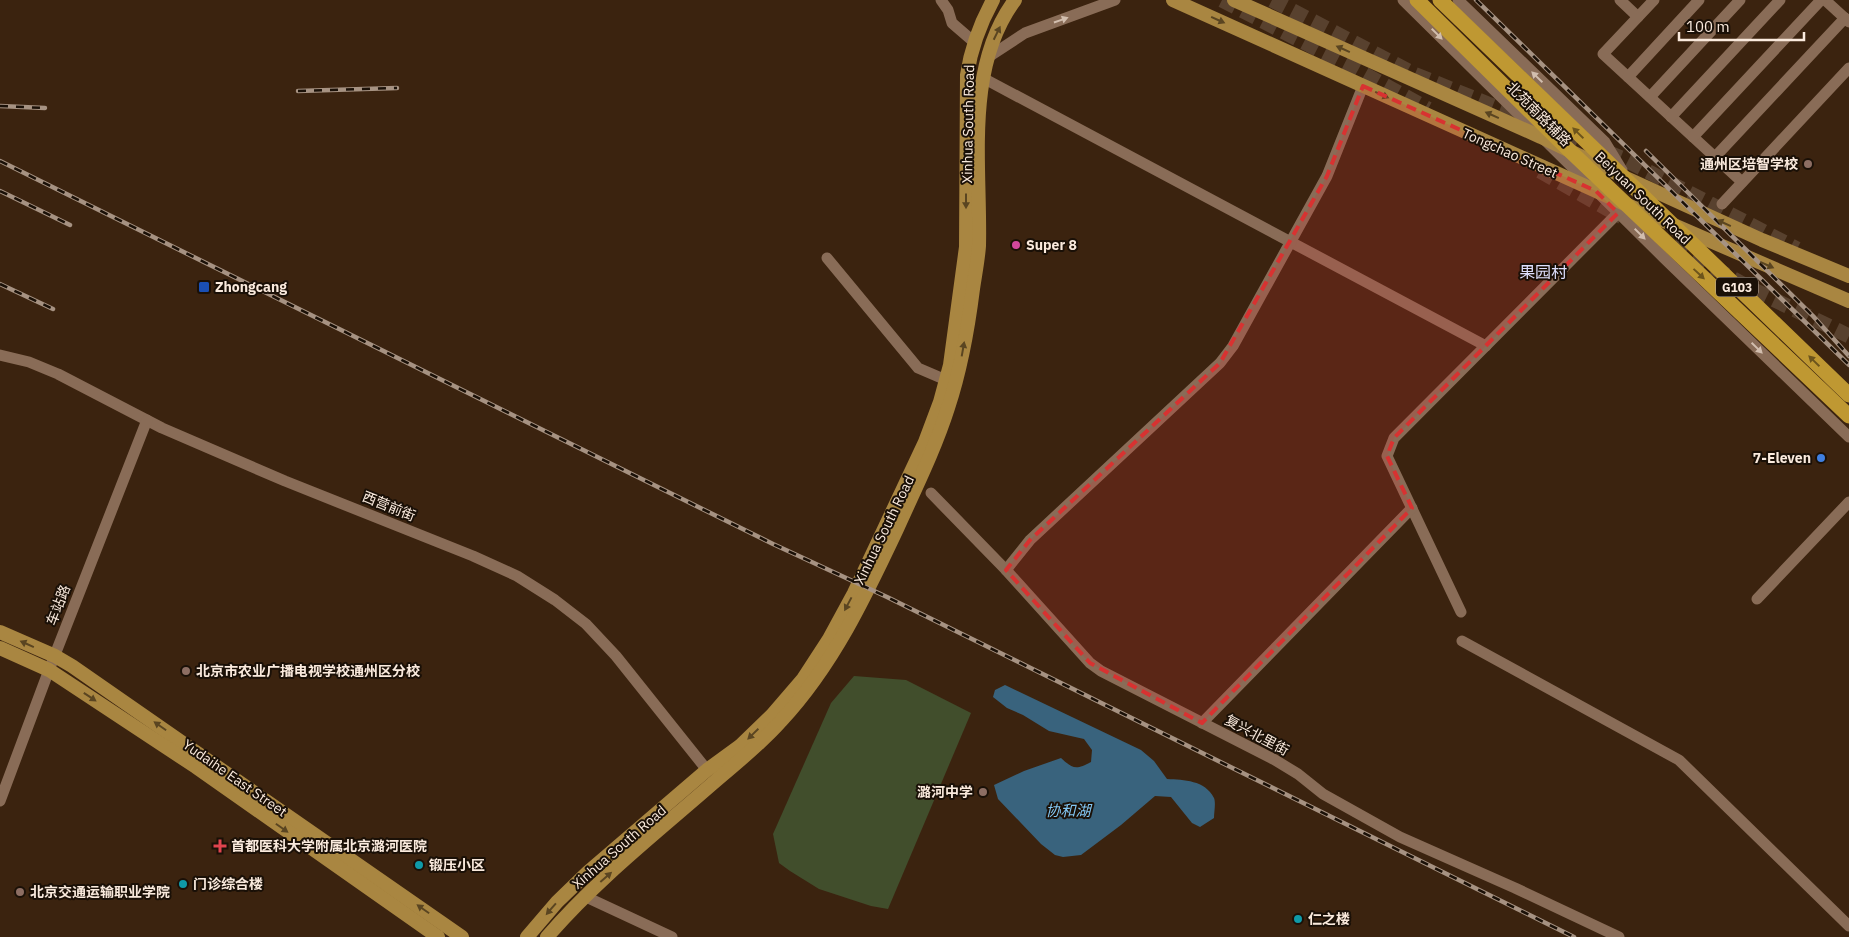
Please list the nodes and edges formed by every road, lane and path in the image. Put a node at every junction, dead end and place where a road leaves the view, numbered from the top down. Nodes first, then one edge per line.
1 (941, 0) edge
2 (993, 0) edge
3 (1014, 0) edge
4 (1115, 0) edge
5 (1173, 0) edge
6 (1234, 0) edge
7 (1402, 0) edge
8 (1417, 0) edge
9 (1440, 0) edge
10 (1458, 0) edge
11 (1620, 0) edge
12 (1654, 0) edge
13 (1699, 0) edge
14 (1740, 0) edge
15 (1780, 0) edge
16 (1821, 0) edge
17 (1825, 0) edge
18 (1638, 17) junction
19 (1847, 20) edge
20 (974, 42) junction
21 (987, 58) junction
22 (1849, 68) edge
23 (1628, 77) junction
24 (983, 78) junction
25 (1363, 86) junction
26 (1650, 97) junction
27 (1671, 117) junction
28 (1541, 137) junction
29 (1693, 137) junction
30 (1568, 149) junction
31 (1715, 157) junction
32 (1626, 178) junction
33 (1742, 182) junction
34 (1596, 191) junction
35 (1722, 204) dead end
36 (1622, 208) junction
37 (1669, 223) junction
38 (1290, 242) junction
39 (827, 258) dead end
40 (1849, 276) edge
41 (1849, 301) edge
42 (1486, 346) junction
43 (0, 354) edge
44 (946, 380) junction
45 (1849, 395) edge
46 (1849, 416) edge
47 (147, 420) junction
48 (1849, 437) edge
49 (931, 493) dead end
50 (1849, 502) edge
51 (1412, 508) junction
52 (1006, 570) junction
53 (1757, 599) dead end
54 (1461, 612) dead end
55 (0, 632) edge
56 (1462, 641) dead end
57 (0, 648) edge
58 (54, 656) junction
59 (49, 670) junction
60 (1202, 722) junction
61 (707, 770) junction
62 (0, 801) edge
63 (584, 896) junction
64 (1849, 926) edge
65 (438, 937) edge
66 (462, 937) edge
67 (527, 937) edge
68 (547, 937) edge
69 (672, 937) edge
70 (1618, 937) edge

1 - 20 street
2 - 20 main road, Xinhua South Road
21 -> 3 main road, Xinhua South Road
21 -> 4 street
5 -> 25 main road, Tongchao Street
28 -> 6 main road, Tongchao Street
7 -> 28 street, 北苑南路辅路
8 - 30 highway, Beiyuan South Road / G103
32 -> 9 highway, Beiyuan South Road / G103
32 -> 10 street, 北苑南路辅路
11 - 18 street
12 - 18 street
13 - 23 street
14 - 26 street
15 - 27 street
16 - 29 street
17 - 19 street
18 - 23 street
19 - 31 street
20 -> 44 main road, Xinhua South Road
21 - 24 main road, Xinhua South Road
22 - 33 street
23 - 26 street
24 - 38 street
63 -> 24 main road, Xinhua South Road
25 -> 34 main road, Tongchao Street
25 - 38 street
26 - 27 street
27 - 29 street
28 - 30 main road, Tongchao Street
28 - 34 street, 北苑南路辅路
29 - 31 street
30 - 32 main road, Tongchao Street
30 - 36 highway, Beiyuan South Road / G103
31 - 33 street
32 - 37 highway, Beiyuan South Road / G103
40 -> 32 main road, Tongchao Street
33 - 35 street
34 - 36 main road, Tongchao Street
36 - 37 main road, Tongchao Street
36 - 42 street
36 -> 46 highway, Beiyuan South Road / G103
36 -> 48 street
37 -> 41 main road, Tongchao Street
45 -> 37 highway, Beiyuan South Road / G103
38 - 42 street
38 - 52 street
39 - 44 street
42 - 51 street
43 - 47 street, 西营前街
44 -> 61 main road, Xinhua South Road
47 - 58 street, 车站路
47 - 61 street, 西营前街
49 - 52 street, 复兴北里街
50 - 53 street
51 - 54 street
51 - 60 street
52 - 60 street, 复兴北里街
58 -> 55 main road, Yudaihe East Street
56 - 64 street
57 - 59 main road, Yudaihe East Street
58 - 59 street, 车站路
66 -> 58 main road, Yudaihe East Street
59 - 62 street, 车站路
59 -> 65 main road, Yudaihe East Street
60 - 70 street, 复兴北里街
61 -> 67 main road, Xinhua South Road
63 - 68 main road, Xinhua South Road
63 - 69 street

